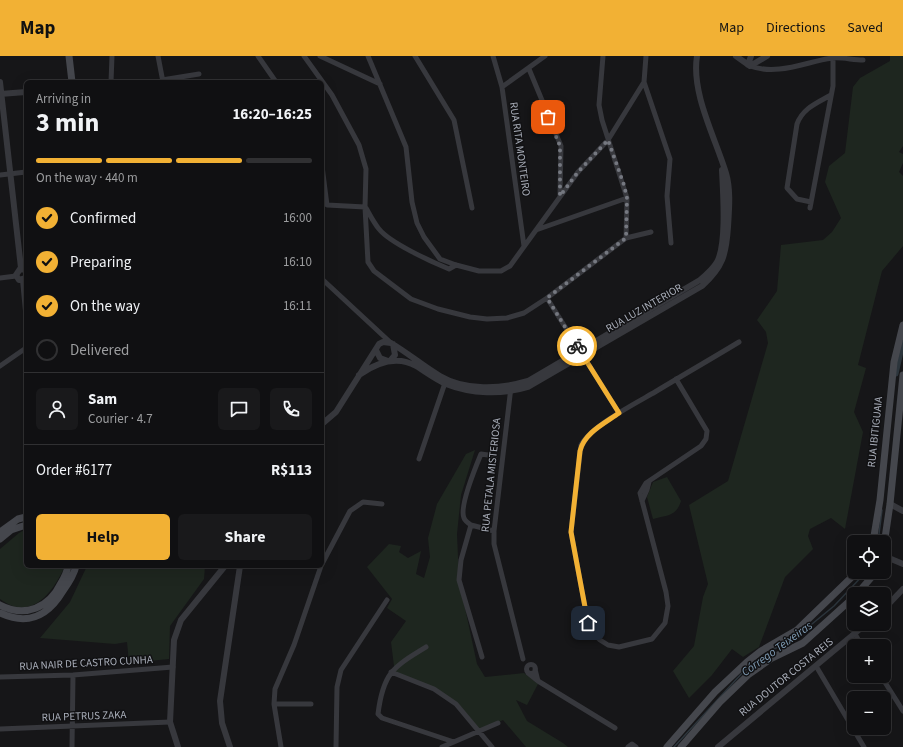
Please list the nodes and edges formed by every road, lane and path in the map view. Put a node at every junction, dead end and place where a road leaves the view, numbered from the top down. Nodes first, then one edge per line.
1 (69, 56) edge
2 (112, 56) edge
3 (158, 56) edge
4 (258, 56) edge
5 (304, 56) edge
6 (320, 56) edge
7 (368, 56) edge
8 (415, 56) edge
9 (493, 56) edge
10 (545, 56) edge
11 (603, 56) edge
12 (646, 56) edge
13 (697, 56) edge
14 (736, 56) edge
15 (751, 56) edge
16 (768, 56) edge
17 (327, 57) edge
18 (833, 58) junction
19 (863, 60) dead end
20 (760, 61) junction
21 (749, 65) junction
22 (529, 69) junction
23 (199, 74) dead end
24 (72, 80) edge
25 (110, 80) edge
26 (162, 80) edge
27 (167, 80) edge
28 (275, 80) edge
29 (321, 80) edge
30 (0, 82) edge
31 (644, 82) junction
32 (324, 84) edge
33 (380, 84) junction
34 (502, 87) junction
35 (24, 92) edge
36 (1, 94) edge
37 (831, 95) junction
38 (608, 140) junction
39 (24, 172) edge
40 (10, 174) junction
41 (0, 175) edge
42 (324, 182) edge
43 (560, 196) junction
44 (627, 198) junction
45 (811, 202) junction
46 (365, 207) junction
47 (472, 208) dead end
48 (810, 208) dead end
49 (536, 230) junction
50 (652, 232) dead end
51 (626, 238) junction
52 (671, 243) dead end
53 (524, 246) junction
54 (456, 265) junction
55 (24, 269) edge
56 (16, 276) junction
57 (0, 278) edge
58 (24, 279) edge
59 (324, 281) edge
60 (547, 298) junction
61 (903, 324) edge
62 (380, 332) junction
63 (739, 342) dead end
64 (392, 343) junction
65 (377, 347) junction
66 (24, 349) edge
67 (581, 353) junction
68 (389, 361) junction
69 (0, 366) edge
70 (358, 375) junction
71 (903, 375) edge
72 (676, 379) junction
73 (446, 381) junction
74 (510, 389) junction
75 (619, 413) junction
76 (324, 422) edge
77 (495, 456) dead end
78 (419, 459) dead end
79 (382, 504) dead end
80 (890, 504) junction
81 (903, 511) edge
82 (24, 513) edge
83 (24, 518) edge
84 (471, 525) junction
85 (24, 526) edge
86 (0, 527) edge
87 (494, 531) junction
88 (0, 532) edge
89 (874, 535) edge
90 (885, 535) edge
91 (0, 539) edge
92 (891, 559) edge
93 (324, 560) edge
94 (903, 564) edge
95 (73, 568) edge
96 (74, 568) edge
97 (223, 568) edge
98 (240, 568) edge
99 (320, 568) edge
100 (850, 579) edge
101 (870, 579) edge
102 (863, 587) edge
103 (903, 589) edge
104 (387, 600) dead end
105 (891, 602) edge
106 (847, 603) edge
107 (0, 605) edge
108 (0, 613) edge
109 (858, 631) edge
110 (855, 634) junction
111 (858, 639) edge
112 (426, 647) dead end
113 (482, 657) dead end
114 (523, 659) junction
115 (533, 666) junction
116 (816, 666) junction
117 (173, 667) junction
118 (391, 672) junction
119 (527, 672) junction
120 (73, 675) junction
121 (0, 678) edge
122 (538, 681) junction
123 (885, 683) edge
124 (274, 704) junction
125 (311, 704) dead end
126 (903, 711) edge
127 (170, 722) junction
128 (498, 723) dead end
129 (72, 727) junction
130 (615, 728) dead end
131 (0, 729) edge
132 (479, 732) junction
133 (454, 742) junction
134 (72, 747) edge
135 (178, 747) edge
136 (230, 747) edge
137 (281, 747) edge
138 (336, 747) edge
139 (442, 747) edge
140 (492, 747) edge
141 (628, 747) edge
142 (636, 747) edge
143 (667, 747) edge
144 (681, 747) edge
145 (718, 747) edge
146 (864, 747) edge

1 - 24 main road
2 - 25 street
3 - 26 street
4 - 28 street
5 - 29 street
6 - 17 street
7 - 33 street
8 - 47 street
9 - 34 street, RUA RITA MONTEIRO
10 - 22 street
11 - 38 street
12 - 31 street
13 - 67 street, RUA LUZ INTERIOR
14 - 21 street
15 - 20 street
15 - 21 street
16 - 20 street
17 - 33 street
18 - 19 street
18 - 21 street
18 - 37 street
20 - 21 street
22 - 34 street
22 - 43 street
23 - 27 street
30 - 36 street
31 - 38 street
31 - 52 street
32 - 46 street
33 - 54 street
34 - 53 street, RUA RITA MONTEIRO
35 - 36 street
36 - 40 street
37 - 45 street
37 - 45 street
38 - 43 street
38 - 44 street
39 - 40 street
40 - 41 street
40 - 55 street
42 - 46 street
43 - 49 street
44 - 49 street
44 - 51 street
45 - 48 street
46 - 54 street
46 - 60 street
49 - 53 street
50 - 51 street
51 - 60 street
53 - 54 street
55 - 56 street
56 - 57 street
56 - 58 street
59 - 62 street
60 - 67 street
61 - 89 main road, RUA IBITIGUAIA
62 - 64 street
62 - 65 street
63 - 72 street
64 - 65 street
64 - 68 street
64 - 73 street, RUA LUZ INTERIOR
65 - 68 street
65 - 70 street
66 - 69 street
67 - 74 street, RUA LUZ INTERIOR
67 - 75 street
68 - 70 street
68 - 73 street, RUA LUZ INTERIOR
70 - 76 street
71 - 80 main road, RUA IBITIGUAIA
72 - 75 street
72 - 75 street
73 - 74 street, RUA LUZ INTERIOR
73 - 78 street
74 - 87 street, RUA PETALA MISTERIOSA
77 - 84 street
79 - 93 street
80 - 81 street
80 - 90 main road, RUA IBITIGUAIA
82 - 86 main road
83 - 88 main road
84 - 87 street
84 - 113 street
85 - 91 main road
87 - 114 street, RUA PETALA MISTERIOSA
92 - 94 street
95 - 107 main road
96 - 108 main road
97 - 117 street
98 - 136 street
99 - 124 street
100 - 143 main road
101 - 102 main road
103 - 105 street
104 - 138 street
106 - 144 main road
109 - 110 street, RUA DOUTOR COSTA REIS
110 - 111 street
110 - 116 street, RUA DOUTOR COSTA REIS
112 - 118 street
114 - 115 street
114 - 119 street, RUA PETALA MISTERIOSA
115 - 119 street
115 - 122 street
116 - 145 street, RUA DOUTOR COSTA REIS
116 - 146 street
117 - 120 street, RUA NAIR DE CASTRO CUNHA
117 - 127 street
118 - 132 street
118 - 133 street
119 - 122 street
120 - 121 street, RUA NAIR DE CASTRO CUNHA
120 - 129 street
122 - 130 street
123 - 126 street
124 - 125 street
124 - 137 street
127 - 129 street, RUA PETRUS ZAKA
127 - 135 street
128 - 132 street
129 - 131 street, RUA PETRUS ZAKA
129 - 134 street
132 - 133 street
132 - 140 street
133 - 139 street
141 - 142 street

